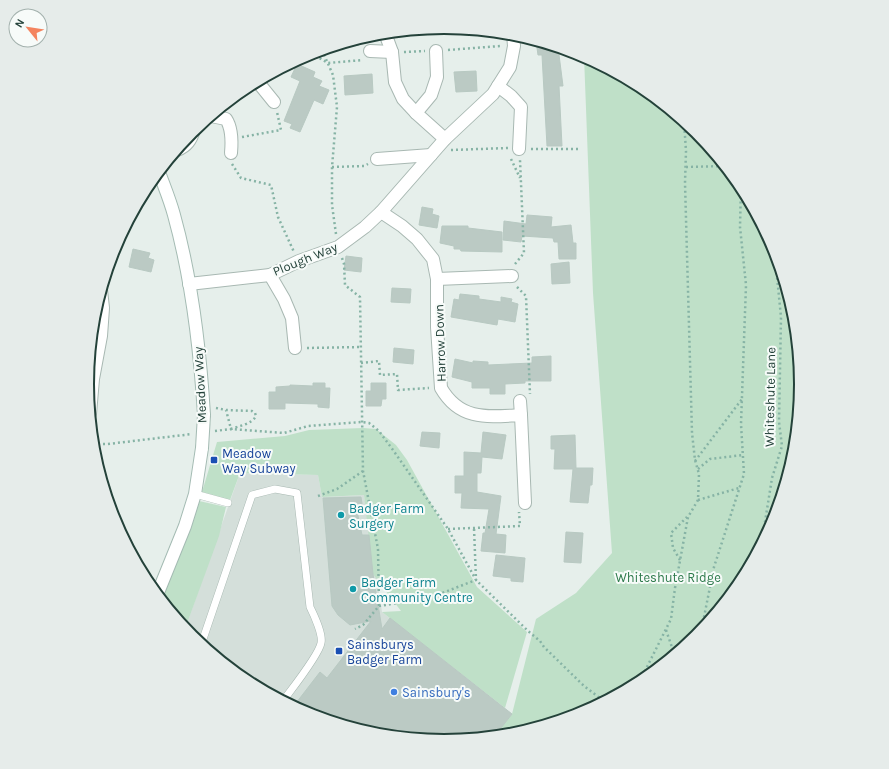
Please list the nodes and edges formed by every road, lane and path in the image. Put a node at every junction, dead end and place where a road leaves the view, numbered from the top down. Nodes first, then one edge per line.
1 (387, 39) edge
2 (510, 40) edge
3 (513, 40) edge
4 (350, 47) edge
5 (370, 51) junction
6 (436, 51) junction
7 (392, 52) junction
8 (325, 56) edge
9 (319, 58) edge
10 (328, 63) junction
11 (261, 86) edge
12 (498, 86) junction
13 (274, 102) joint
14 (416, 113) junction
15 (217, 117) edge
16 (685, 130) edge
17 (232, 139) junction
18 (445, 139) junction
19 (506, 148) dead end
20 (519, 149) joint
21 (231, 153) joint
22 (431, 155) junction
23 (377, 159) joint
24 (719, 166) edge
25 (332, 167) junction
26 (686, 167) junction
27 (161, 178) edge
28 (521, 179) junction
29 (741, 197) edge
30 (381, 212) junction
31 (338, 247) junction
32 (299, 261) junction
33 (270, 274) junction
34 (777, 275) edge
35 (513, 276) junction
36 (437, 279) junction
37 (189, 284) junction
38 (103, 307) edge
39 (361, 347) junction
40 (295, 348) joint
41 (95, 358) edge
42 (361, 363) junction
43 (441, 388) junction
44 (742, 399) junction
45 (520, 401) joint
46 (204, 410) junction
47 (226, 410) junction
48 (521, 414) junction
49 (362, 422) junction
50 (231, 429) junction
51 (208, 432) dead end
52 (192, 434) dead end
53 (99, 444) edge
54 (743, 455) junction
55 (696, 461) junction
56 (698, 469) junction
57 (363, 472) junction
58 (739, 488) junction
59 (195, 494) junction
60 (318, 496) dead end
61 (698, 500) junction
62 (228, 503) dead end
63 (525, 503) joint
64 (688, 517) junction
65 (474, 528) junction
66 (764, 528) edge
67 (448, 529) junction
68 (680, 560) junction
69 (476, 580) junction
70 (160, 589) edge
71 (379, 606) junction
72 (703, 621) edge
73 (355, 629) dead end
74 (665, 629) junction
75 (203, 638) edge
76 (673, 651) edge
77 (644, 673) edge
78 (285, 697) edge
79 (601, 699) edge

1 - 7 street
2 - 6 path
3 - 12 street, Plough Way
4 - 5 path
5 - 7 street
5 - 10 path
6 - 7 path
6 - 14 street
7 - 14 street
8 - 10 path
9 - 10 path
10 - 25 path
11 - 13 street
12 - 18 street, Plough Way
12 - 20 street
13 - 17 path
14 - 18 street
15 - 17 street
16 - 26 path
17 - 21 street
18 - 22 street, Plough Way
19 - 28 path
20 - 28 path
21 - 32 path
22 - 23 street
22 - 30 street, Plough Way
23 - 25 path
24 - 26 path
25 - 31 path
26 - 55 path
27 - 37 street, Meadow Way
28 - 35 path
29 - 44 path
30 - 31 street, Plough Way
30 - 36 street, Harrow Down
31 - 32 street, Plough Way
31 - 39 path
32 - 33 street, Plough Way
33 - 37 street, Plough Way
33 - 40 street
34 - 66 path, Whiteshute Lane
35 - 36 street
35 - 45 path
36 - 43 street, Harrow Down
37 - 46 street, Meadow Way
38 - 41 street
39 - 40 path
39 - 42 path
42 - 43 path
42 - 49 path
43 - 48 street, Harrow Down
44 - 54 path
44 - 55 path
45 - 48 street
46 - 47 path
46 - 59 street, Meadow Way, bridge
47 - 50 path
47 - 50 path
48 - 63 street
49 - 50 path
49 - 57 path
49 - 67 path
50 - 51 path
52 - 53 path
54 - 56 path
54 - 58 path
55 - 56 path
56 - 61 path
57 - 60 path
57 - 71 path
58 - 61 path
58 - 72 path
59 - 62 lane
59 - 70 street, Meadow Way
61 - 64 path
63 - 65 path
64 - 68 path
64 - 68 path
65 - 67 path
65 - 69 path
67 - 69 path
68 - 74 path
69 - 71 path
69 - 79 path
71 - 73 path
74 - 76 path
74 - 77 path
75 - 78 lane

